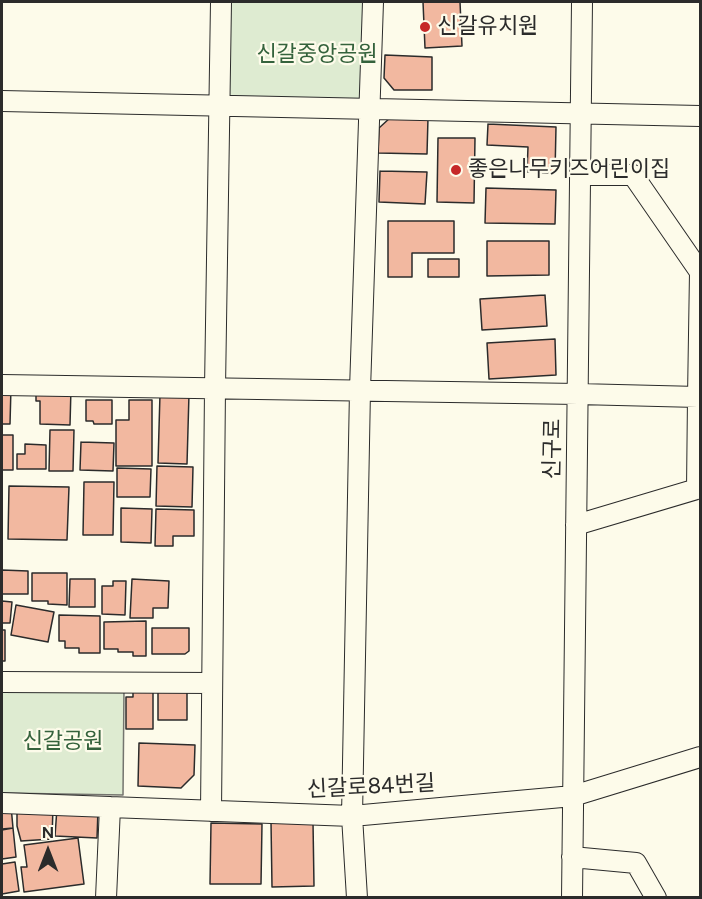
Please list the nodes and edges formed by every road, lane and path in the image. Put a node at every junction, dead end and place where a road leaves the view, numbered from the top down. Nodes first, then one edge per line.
1 (221, 2) edge
2 (373, 2) edge
3 (582, 2) edge
4 (2, 101) edge
5 (218, 106) junction
6 (370, 109) junction
7 (581, 113) junction
8 (700, 116) edge
9 (580, 175) junction
10 (2, 385) edge
11 (215, 388) junction
12 (360, 390) junction
13 (578, 394) junction
14 (698, 397) junction
15 (699, 488) edge
16 (576, 525) junction
17 (2, 682) edge
18 (212, 683) junction
19 (700, 757) edge
20 (573, 796) junction
21 (2, 804) edge
22 (110, 807) junction
23 (211, 811) junction
24 (352, 816) junction
25 (572, 857) junction
26 (106, 897) edge
27 (357, 897) edge
28 (572, 897) edge
29 (656, 897) edge

1 - 5 street
2 - 6 street
3 - 7 street, 신구로
4 - 5 street
5 - 6 street
5 - 11 street
6 - 7 street
6 - 12 street
7 - 8 street
7 - 9 street, 신구로
9 - 13 street, 신구로
9 - 14 street
10 - 11 street
11 - 12 street
11 - 18 street
12 - 13 street
12 - 24 street
13 - 14 street
13 - 16 street, 신구로
14 - 15 street
15 - 16 street
16 - 20 street, 신구로
17 - 18 street
18 - 23 street
19 - 20 street, 신갈로84번길
20 - 24 street, 신갈로84번길
20 - 25 street, 신구로
21 - 22 street, 신갈로84번길
22 - 23 street, 신갈로84번길
22 - 26 street
23 - 24 street, 신갈로84번길
24 - 27 street
25 - 28 street, 신구로
25 - 29 street

